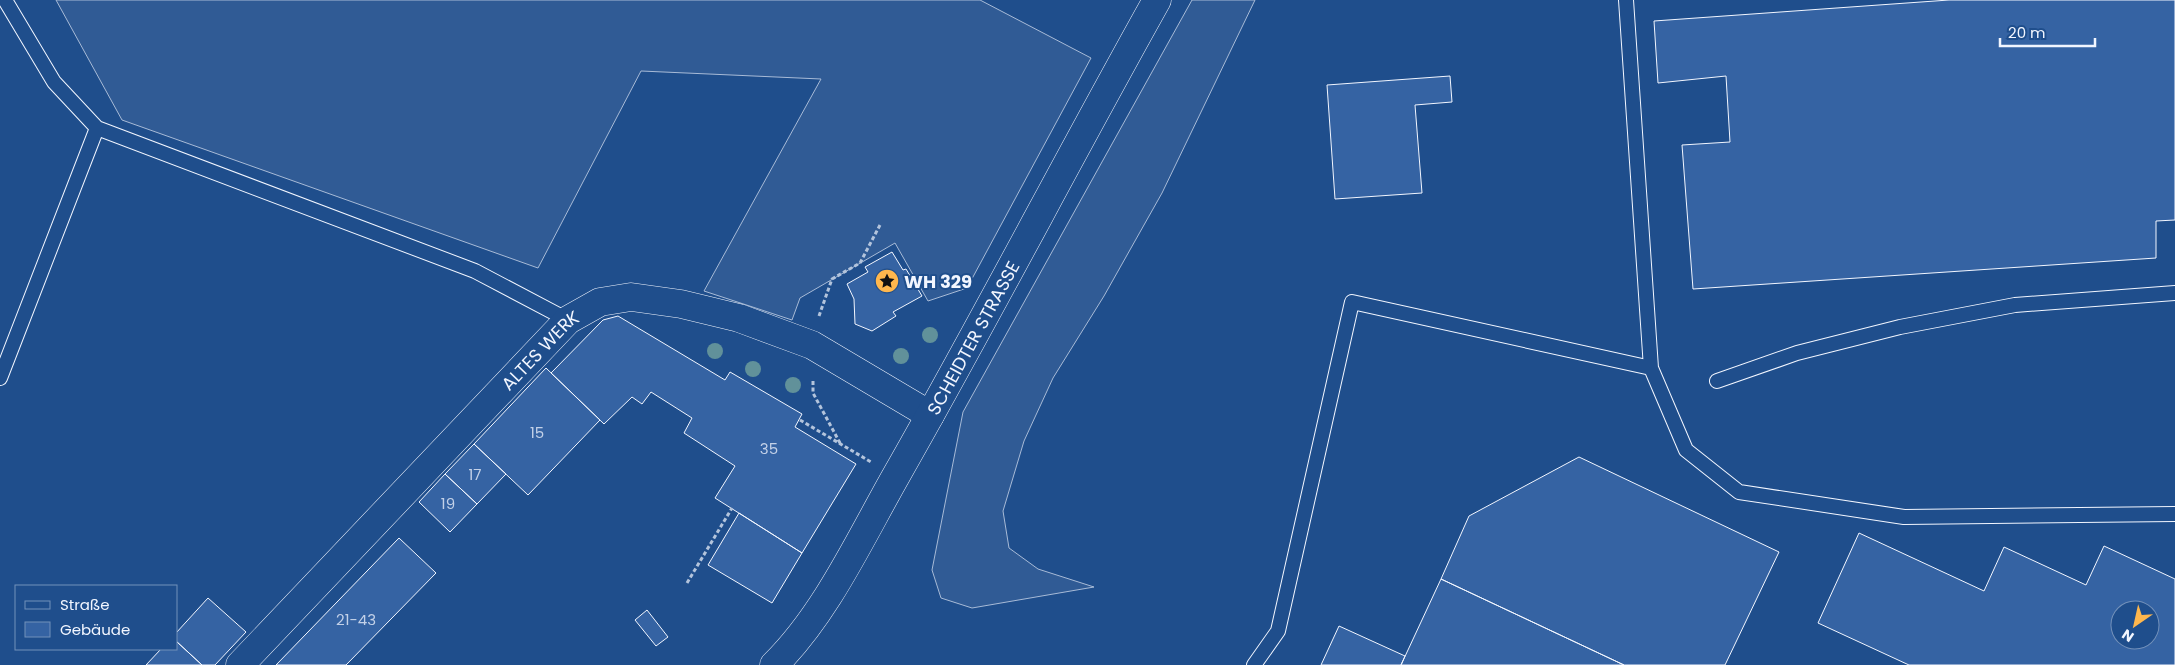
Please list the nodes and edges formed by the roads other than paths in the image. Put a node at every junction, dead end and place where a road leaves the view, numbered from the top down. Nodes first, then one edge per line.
1 (5, 0) edge
2 (1156, 0) edge
3 (1626, 0) edge
4 (97, 128) junction
5 (2175, 293) edge
6 (568, 320) junction
7 (1651, 368) junction
8 (0, 378) edge
9 (1718, 381) dead end
10 (930, 415) junction
11 (2175, 514) edge
12 (240, 665) edge
13 (774, 665) edge
14 (1254, 665) edge

1 - 4 lane
2 - 10 street, SCHEIDTER STRASSE
3 - 7 lane
4 - 6 lane
4 - 8 lane
5 - 9 lane
6 - 10 street, ALTES WERK
6 - 12 street, ALTES WERK
7 - 11 lane
7 - 14 lane
10 - 13 street, SCHEIDTER STRASSE

